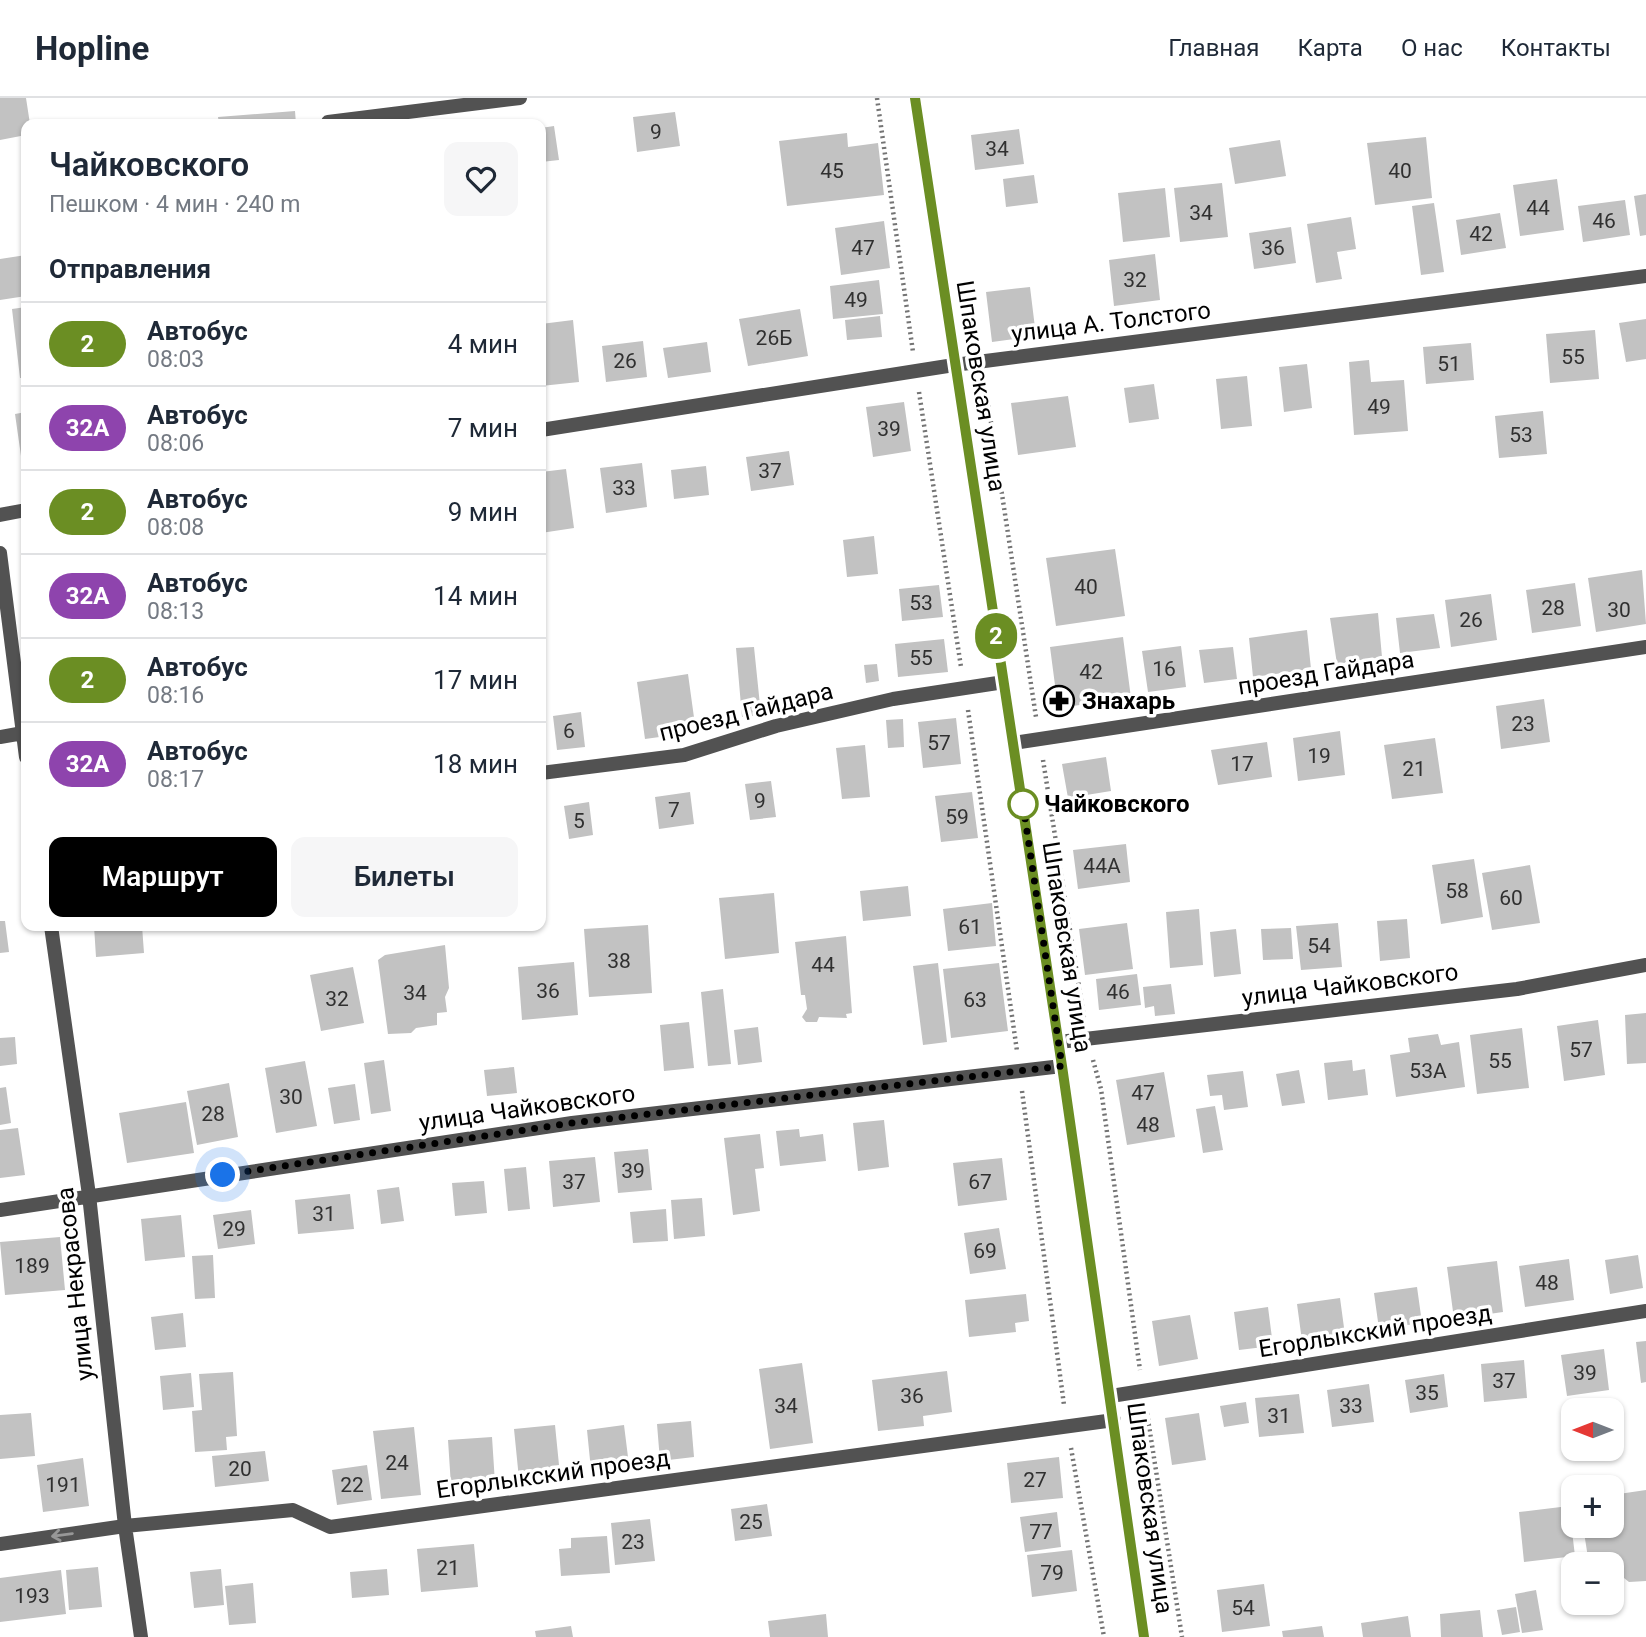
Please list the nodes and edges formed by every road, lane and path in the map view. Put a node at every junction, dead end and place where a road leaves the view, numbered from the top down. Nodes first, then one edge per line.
1 (520, 98) edge
2 (877, 98) edge
3 (915, 98) edge
4 (352, 119) edge
5 (1646, 276) edge
6 (972, 309) dead end
7 (982, 361) junction
8 (954, 365) junction
9 (916, 371) junction
10 (546, 429) edge
11 (21, 511) edge
12 (0, 514) edge
13 (0, 553) edge
14 (1646, 647) edge
15 (1004, 682) junction
16 (965, 688) junction
17 (21, 717) edge
18 (21, 733) edge
19 (0, 737) edge
20 (1039, 739) junction
21 (1014, 743) junction
22 (546, 772) edge
23 (52, 931) edge
24 (1646, 965) edge
25 (1088, 1039) junction
26 (1059, 1042) junction
27 (1062, 1066) junction
28 (1019, 1071) junction
29 (89, 1195) junction
30 (0, 1210) edge
31 (1646, 1311) edge
32 (1143, 1391) junction
33 (1111, 1396) junction
34 (1114, 1420) junction
35 (1067, 1427) junction
36 (125, 1526) junction
37 (0, 1544) edge
38 (141, 1637) edge
39 (1104, 1637) edge
40 (1144, 1637) edge
41 (1182, 1637) edge

1 - 4 street
2 - 9 path
3 - 8 main road, Шпаковская улица
5 - 7 street, улица А. Толстого
6 - 7 path
7 - 8 street, улица А. Толстого
7 - 20 path
8 - 9 street, улица А. Толстого
8 - 15 main road, Шпаковская улица
9 - 10 street, улица А. Толстого
9 - 16 path
11 - 12 street
13 - 17 street
14 - 20 street, проезд Гайдара
15 - 16 street, проезд Гайдара
15 - 21 main road, Шпаковская улица
16 - 22 street, проезд Гайдара
16 - 28 path
18 - 19 street
20 - 21 street, проезд Гайдара
20 - 25 path
21 - 26 main road, Шпаковская улица
23 - 29 street, улица Некрасова
24 - 25 street, улица Чайковского
25 - 26 street, улица Чайковского
25 - 32 path
26 - 27 main road, Шпаковская улица
27 - 28 street, улица Чайковского
27 - 33 main road, Шпаковская улица
28 - 29 street, улица Чайковского
28 - 35 path
29 - 30 street, улица Чайковского
29 - 36 street, улица Некрасова
31 - 32 street, Егорлыкский проезд
32 - 33 street, Егорлыкский проезд
32 - 41 path
33 - 34 main road, Шпаковская улица
34 - 35 street, Егорлыкский проезд
34 - 40 main road, Шпаковская улица
35 - 36 street, Егорлыкский проезд
35 - 39 path
36 -> 37 street, Егорлыкский проезд
36 - 38 street, улица Некрасова

